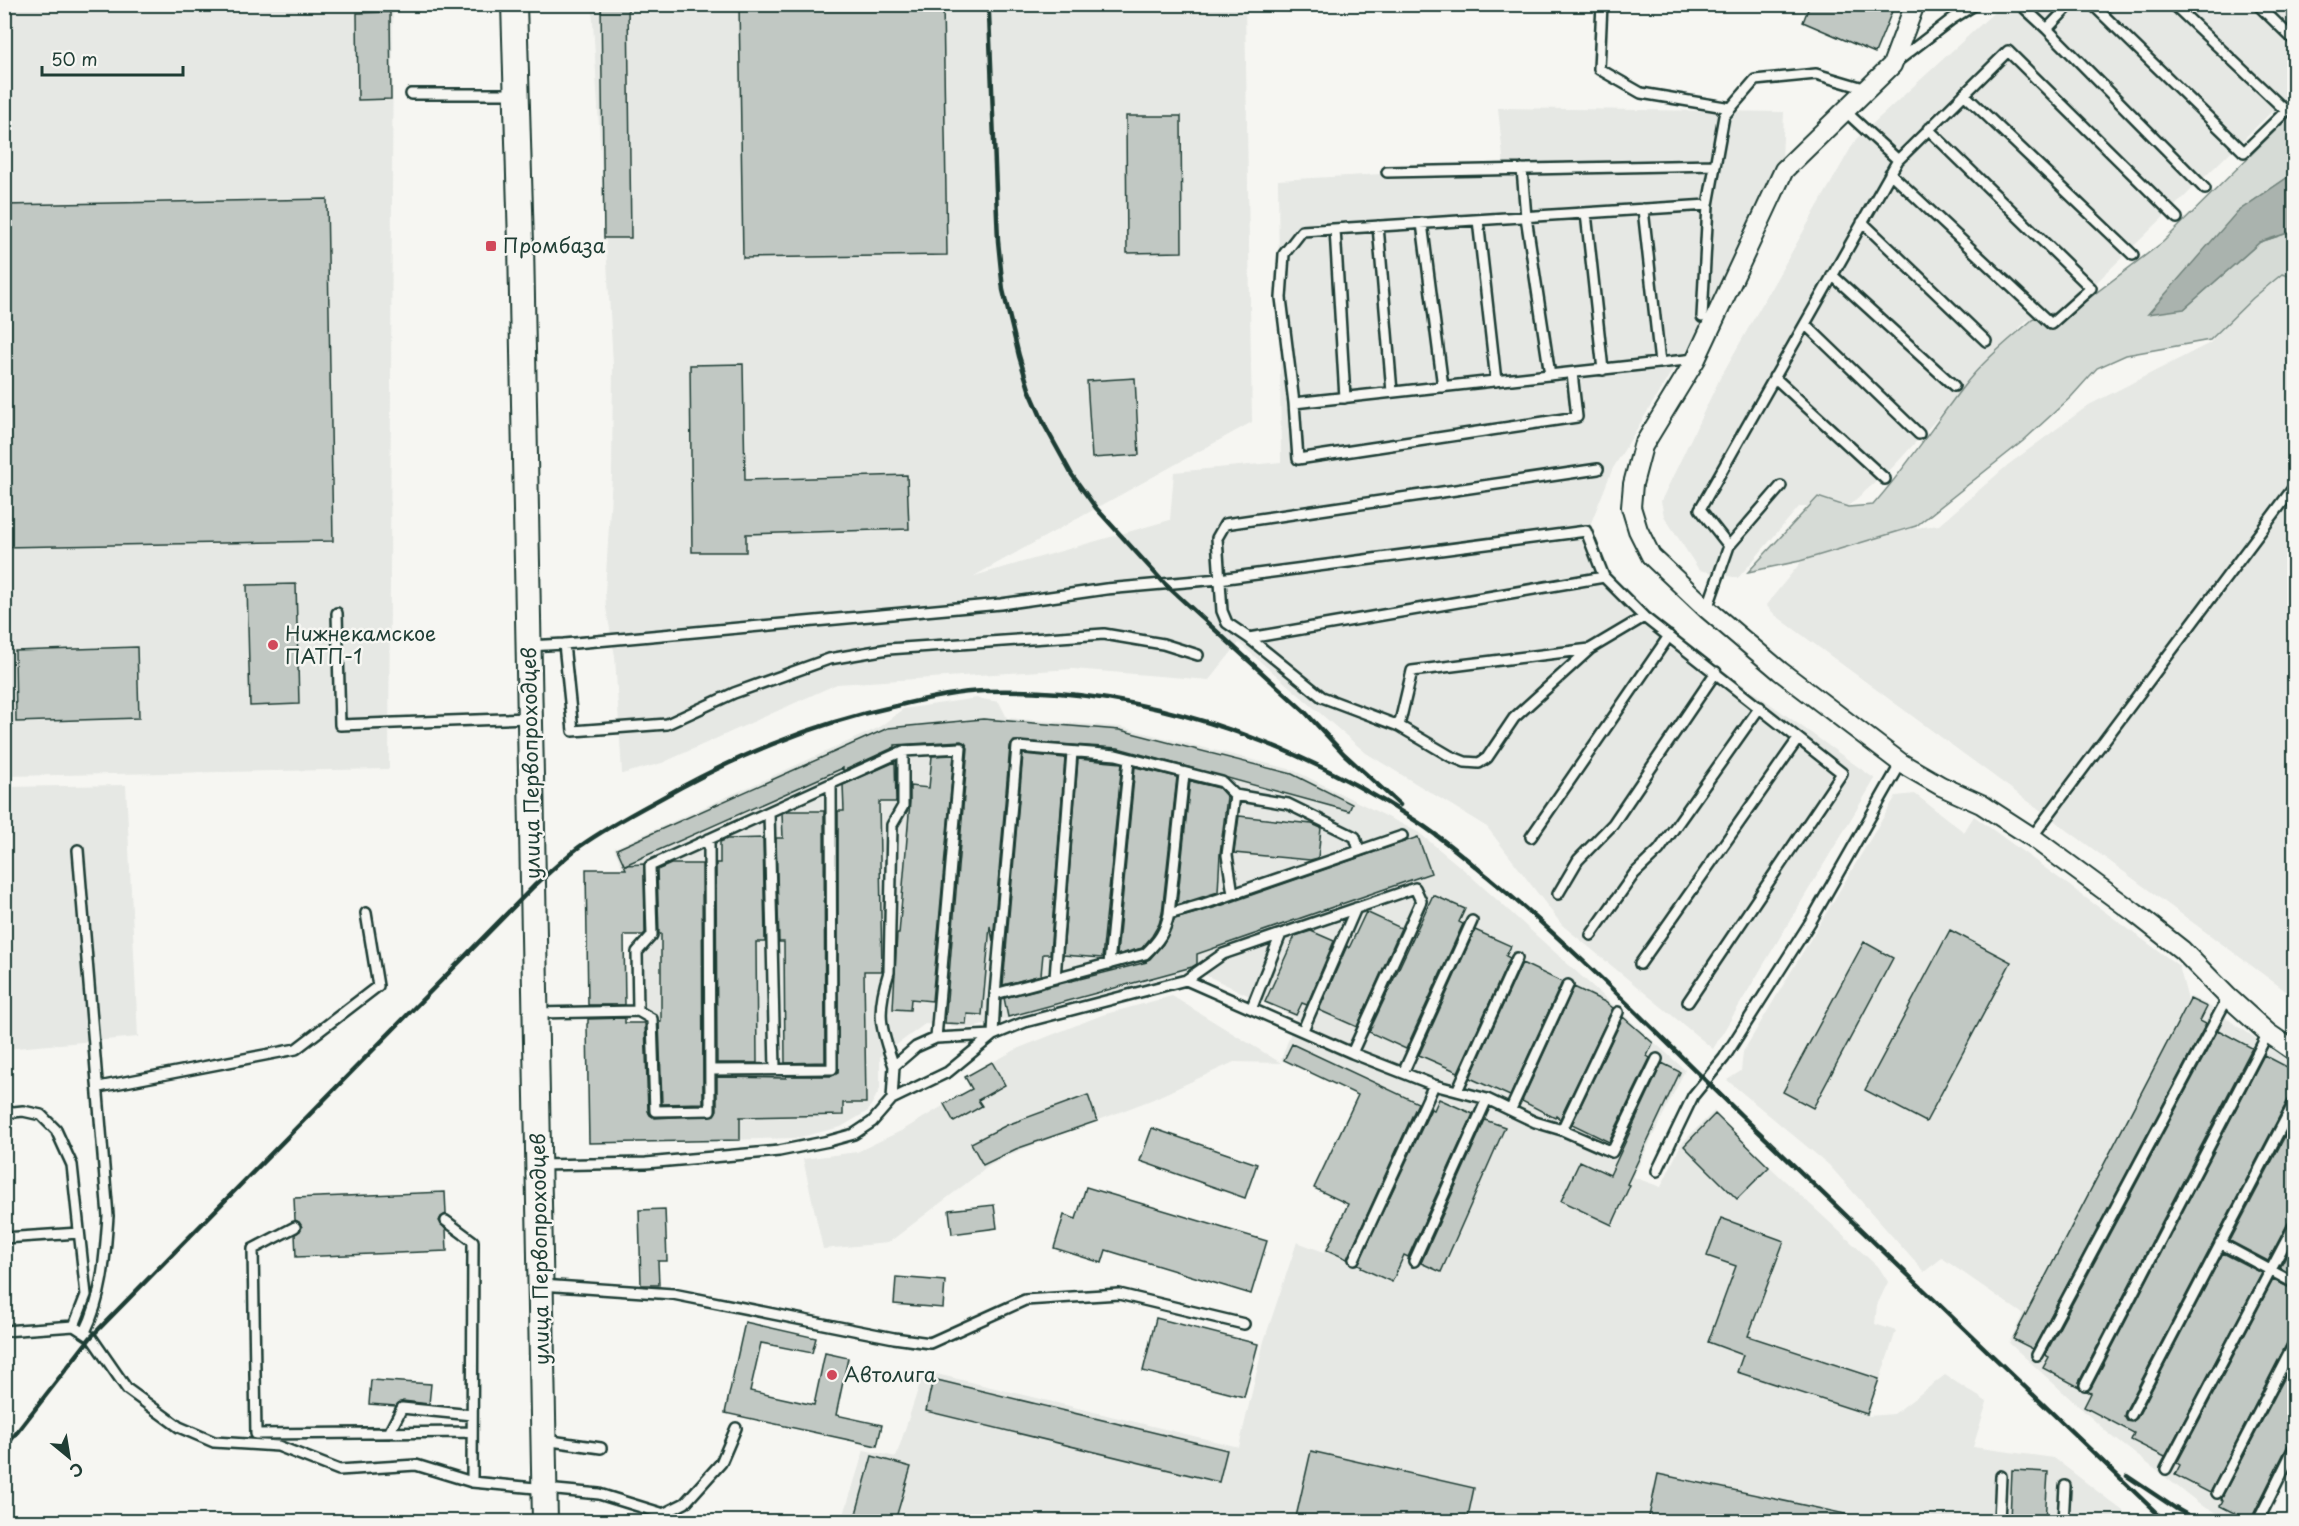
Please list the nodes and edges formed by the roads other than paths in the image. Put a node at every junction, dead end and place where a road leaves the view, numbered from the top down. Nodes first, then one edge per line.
1 (514, 4) edge
2 (1602, 4) edge
3 (1915, 4) edge
4 (1962, 4) edge
5 (1976, 4) edge
6 (2020, 4) edge
7 (2071, 4) edge
8 (2092, 4) edge
9 (2173, 4) edge
10 (2257, 4) edge
11 (1959, 15) junction
12 (2047, 29) junction
13 (2295, 40) edge
14 (1892, 65) junction
15 (1867, 89) junction
16 (411, 94) dead end
17 (515, 94) junction
18 (1964, 94) junction
19 (1731, 108) junction
20 (1845, 111) junction
21 (1928, 129) junction
22 (1898, 160) junction
23 (1715, 165) junction
24 (1522, 169) junction
25 (1387, 172) dead end
26 (1890, 173) junction
27 (2205, 189) dead end
28 (1708, 205) junction
29 (1643, 209) junction
30 (1586, 213) junction
31 (1526, 217) junction
32 (2178, 218) dead end
33 (1478, 220) junction
34 (1862, 222) junction
35 (1422, 224) junction
36 (1378, 226) junction
37 (1335, 229) junction
38 (2133, 255) dead end
39 (1832, 275) junction
40 (1702, 317) dead end
41 (1805, 324) junction
42 (1986, 341) dead end
43 (1696, 359) junction
44 (1660, 363) junction
45 (1603, 370) junction
46 (1572, 373) junction
47 (1550, 375) junction
48 (1774, 378) junction
49 (1496, 381) junction
50 (1954, 386) dead end
51 (1443, 387) junction
52 (1392, 393) junction
53 (1345, 398) junction
54 (1294, 403) junction
55 (1919, 434) dead end
56 (1598, 469) dead end
57 (1885, 478) dead end
58 (1781, 486) dead end
59 (2295, 487) edge
60 (1729, 546) junction
61 (1604, 577) junction
62 (1219, 579) junction
63 (1707, 609) junction
64 (337, 613) dead end
65 (1644, 617) junction
66 (1669, 636) junction
67 (1249, 638) junction
68 (564, 645) junction
69 (529, 646) junction
70 (1590, 649) junction
71 (1197, 655) dead end
72 (1716, 672) junction
73 (1760, 707) junction
74 (530, 718) junction
75 (1399, 726) junction
76 (1798, 739) junction
77 (903, 751) junction
78 (1072, 752) junction
79 (1129, 759) junction
80 (1901, 763) junction
81 (1184, 774) junction
82 (831, 784) junction
83 (1235, 795) junction
84 (769, 812) junction
85 (1402, 836) dead end
86 (1531, 837) dead end
87 (2032, 837) junction
88 (709, 839) junction
89 (78, 850) dead end
90 (1359, 850) junction
91 (1233, 894) junction
92 (1558, 894) dead end
93 (1356, 908) junction
94 (366, 913) dead end
95 (1169, 914) junction
96 (1472, 921) dead end
97 (1281, 934) junction
98 (1591, 935) dead end
99 (1517, 958) dead end
100 (1109, 964) junction
101 (1640, 964) dead end
102 (1055, 978) junction
103 (1186, 980) junction
104 (1568, 985) dead end
105 (996, 994) junction
106 (2228, 997) junction
107 (1688, 1002) dead end
108 (1252, 1007) junction
109 (638, 1011) junction
110 (1617, 1012) dead end
111 (536, 1013) junction
112 (1303, 1030) junction
113 (2268, 1033) junction
114 (993, 1035) junction
115 (936, 1038) junction
116 (2295, 1051) edge
117 (1352, 1053) junction
118 (1657, 1059) dead end
119 (894, 1066) junction
120 (710, 1070) junction
121 (775, 1070) junction
122 (1403, 1073) junction
123 (1434, 1085) junction
124 (99, 1087) junction
125 (1457, 1091) junction
126 (892, 1099) junction
127 (1487, 1099) junction
128 (2295, 1103) edge
129 (1511, 1109) junction
130 (4, 1113) edge
131 (1562, 1130) junction
132 (539, 1166) junction
133 (1657, 1171) dead end
134 (446, 1221) dead end
135 (2295, 1226) edge
136 (295, 1227) dead end
137 (79, 1233) junction
138 (4, 1238) edge
139 (2220, 1243) junction
140 (1354, 1258) dead end
141 (1414, 1260) dead end
142 (2271, 1270) junction
143 (2295, 1283) edge
144 (541, 1285) junction
145 (1244, 1324) dead end
146 (74, 1326) junction
147 (5, 1330) edge
148 (85, 1332) junction
149 (2295, 1344) edge
150 (2037, 1355) dead end
151 (2085, 1385) dead end
152 (472, 1415) junction
153 (2131, 1415) dead end
154 (736, 1428) dead end
155 (472, 1432) junction
156 (389, 1433) junction
157 (544, 1440) junction
158 (601, 1448) dead end
159 (2295, 1448) edge
160 (2166, 1469) dead end
161 (2001, 1476) dead end
162 (472, 1482) junction
163 (2065, 1486) dead end
164 (544, 1490) junction
165 (2217, 1493) dead end
166 (665, 1513) junction
167 (2259, 1519) dead end
168 (545, 1521) edge
169 (690, 1521) edge
170 (1999, 1521) edge
171 (2063, 1521) edge

1 - 17 street, улица Первопроходцев
2 - 19 lane
3 - 14 street
4 - 11 lane
5 - 11 lane
6 - 12 lane
7 - 12 lane
8 - 9 lane
10 - 13 lane
11 - 14 lane
12 - 27 lane
14 - 15 street
15 - 19 lane
15 - 20 street
16 - 17 lane
17 - 69 street, улица Первопроходцев
18 - 21 lane
18 - 32 lane
18 - 38 lane
19 - 23 lane
20 - 22 lane
20 - 43 street
21 - 22 lane
21 - 26 lane
22 - 26 lane
23 - 24 lane
23 - 28 lane
24 - 25 lane
24 - 31 lane
26 - 34 lane
28 - 29 lane
28 - 40 lane
29 - 30 lane
29 - 44 lane
30 - 31 lane
30 - 45 lane
31 - 33 lane
31 - 47 lane
33 - 35 lane
33 - 49 lane
34 - 39 lane
34 - 42 lane
35 - 36 lane
35 - 51 lane
36 - 37 lane
36 - 52 lane
37 - 53 lane
37 - 54 lane
39 - 41 lane
39 - 50 lane
41 - 48 lane
41 - 55 lane
43 - 44 lane
43 - 63 street
44 - 45 lane
45 - 46 lane
46 - 47 lane
46 - 54 lane
47 - 49 lane
48 - 57 lane
48 - 60 lane
49 - 51 lane
51 - 52 lane
52 - 53 lane
53 - 54 lane
56 - 62 lane
58 - 60 lane
59 - 87 lane
60 - 63 lane
61 - 62 lane
61 - 65 lane
61 - 67 lane
62 - 67 lane
62 - 68 lane
63 - 80 street
64 - 74 lane
65 - 66 lane
65 - 70 lane
66 - 72 lane
66 - 86 lane
67 - 75 lane
68 - 69 lane
68 - 71 lane
69 - 74 street, улица Первопроходцев
70 - 75 lane
70 - 75 lane
72 - 73 lane
72 - 92 lane
73 - 76 lane
73 - 98 lane
74 - 111 street, улица Первопроходцев
76 - 101 lane
76 - 107 lane
77 - 82 lane
77 - 115 lane
77 - 119 lane
78 - 79 lane
78 - 102 lane
78 - 105 lane
79 - 81 lane
79 - 100 lane
80 - 87 street
80 - 133 lane
81 - 83 lane
81 - 95 lane
82 - 84 lane
82 - 121 lane
83 - 90 lane
83 - 91 lane
84 - 88 lane
84 - 121 lane
85 - 90 lane
87 - 106 street
88 - 109 lane
88 - 120 lane
89 - 124 lane
90 - 91 lane
91 - 95 lane
93 - 97 lane
93 - 112 lane
93 - 117 lane
94 - 124 lane
95 - 100 lane
96 - 122 lane
97 - 103 lane
97 - 108 lane
99 - 125 lane
100 - 102 lane
102 - 105 lane
103 - 108 lane
103 - 114 lane
104 - 129 lane
105 - 114 lane
106 - 113 street
106 - 150 lane
108 - 112 lane
109 - 111 lane
109 - 120 lane
110 - 131 lane
111 - 132 street, улица Первопроходцев
112 - 117 lane
113 - 116 street
113 - 151 lane
114 - 115 lane
114 - 126 lane
115 - 119 lane
117 - 122 lane
118 - 131 lane
119 - 126 lane
120 - 121 lane
122 - 123 lane
123 - 125 lane
123 - 140 lane
124 - 148 lane
125 - 127 lane
126 - 132 lane
127 - 129 lane
127 - 141 lane
128 - 139 lane
129 - 131 lane
130 - 137 lane
132 - 144 street, улица Первопроходцев
134 - 152 lane
135 - 142 lane
136 - 156 lane
137 - 138 lane
137 - 146 lane
139 - 142 lane
139 - 153 lane
142 - 143 lane
142 - 160 lane
144 - 145 lane
144 - 157 street, улица Первопроходцев
146 - 147 lane
146 - 148 lane
148 - 162 lane
149 - 165 lane
152 - 155 lane
152 - 156 lane
154 - 166 lane
155 - 156 lane
155 - 162 lane
157 - 158 lane
157 - 164 street, улица Первопроходцев
159 - 167 lane
161 - 170 lane
162 - 164 lane
163 - 171 lane
164 - 166 lane
164 - 168 street, улица Первопроходцев
166 - 169 lane

